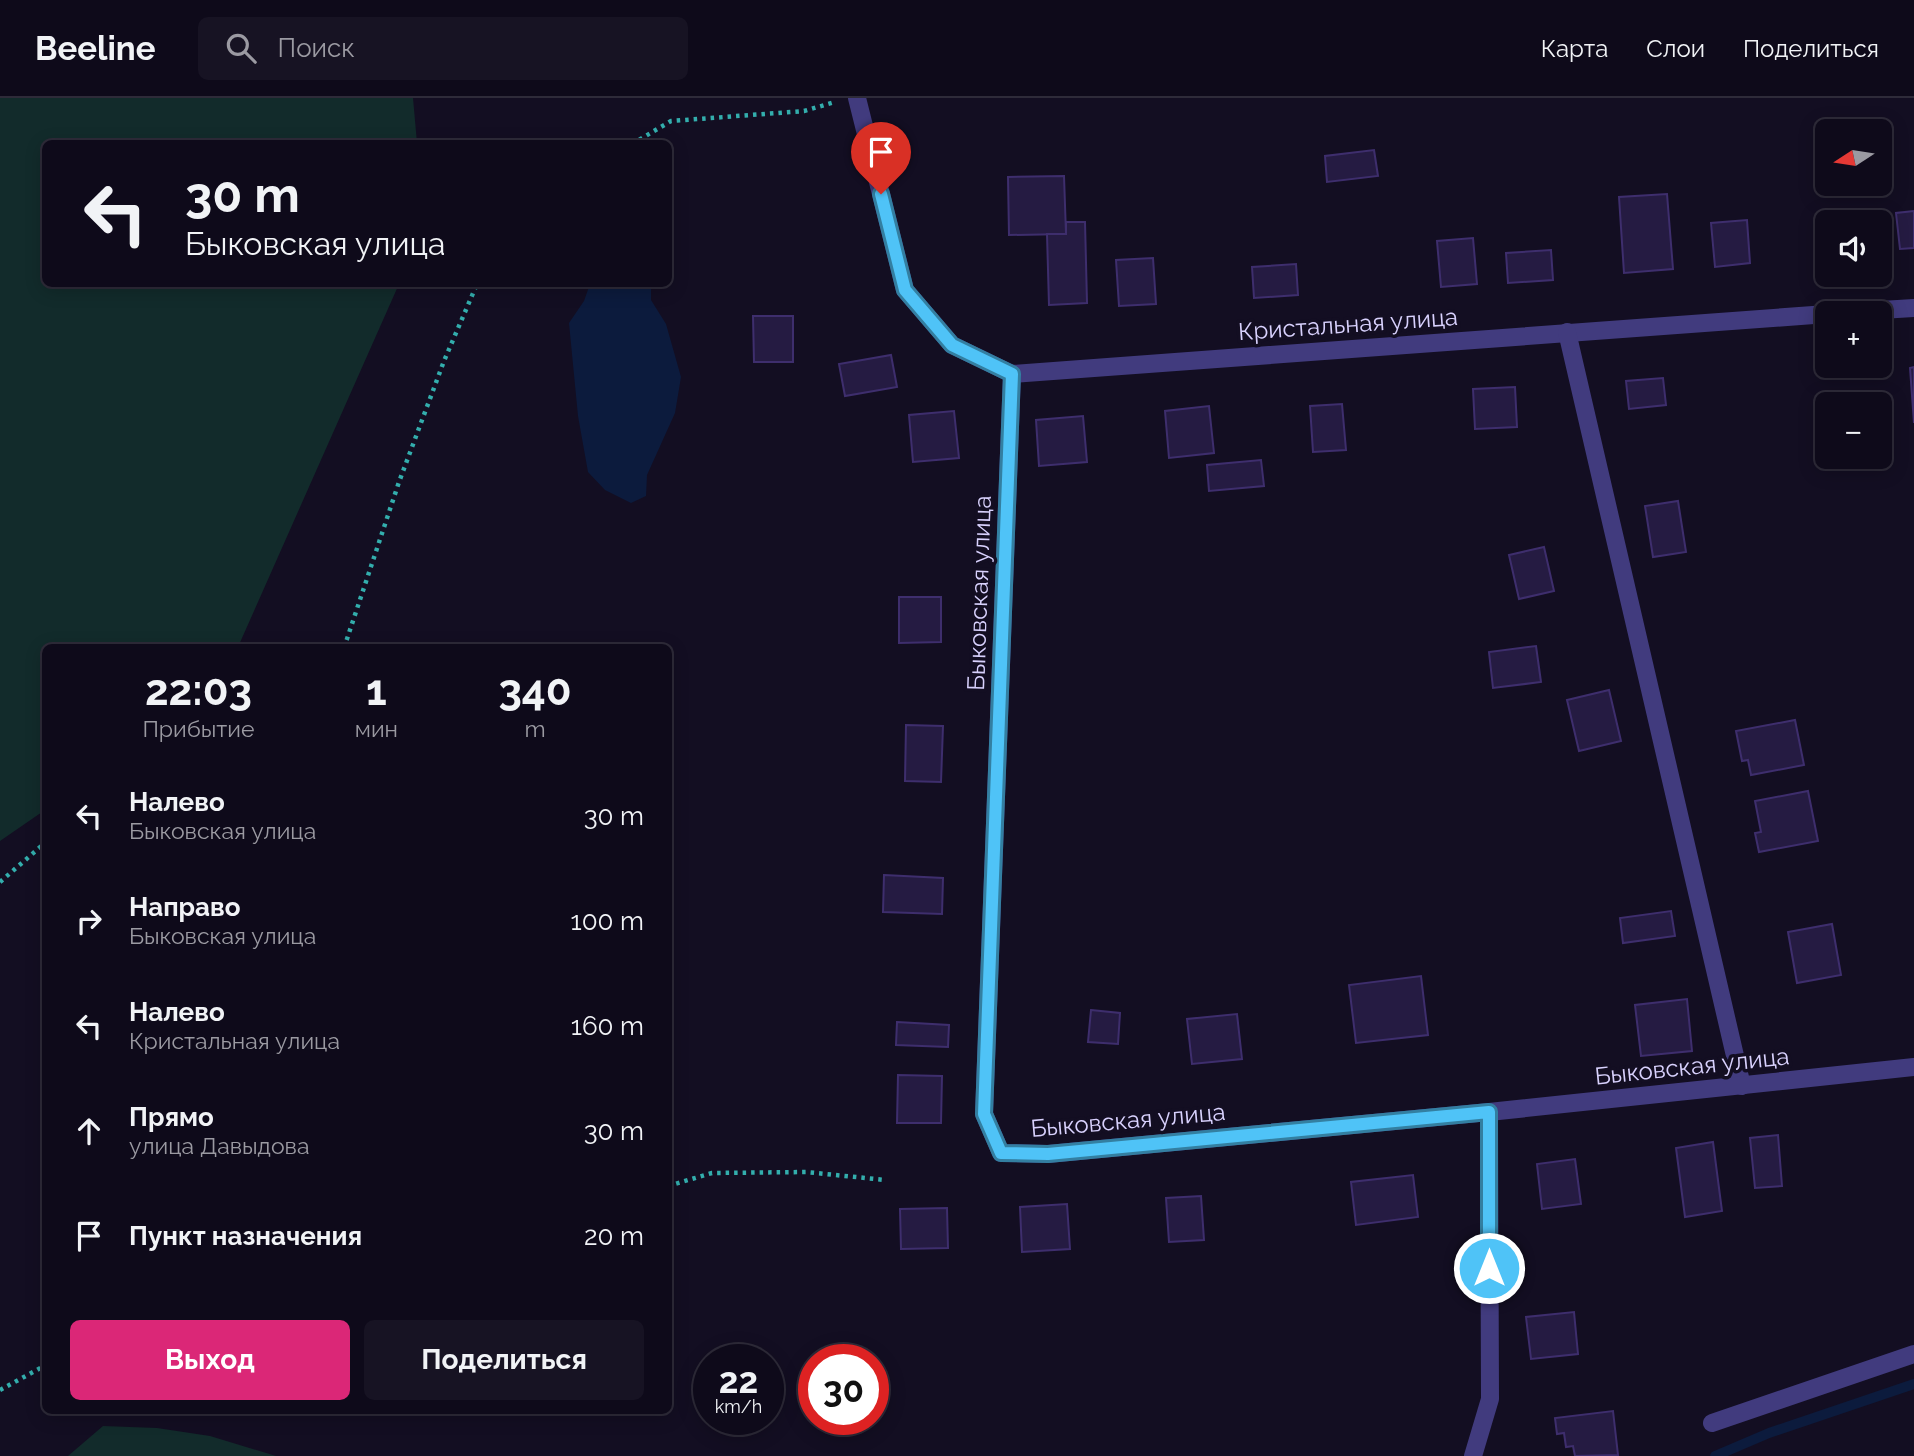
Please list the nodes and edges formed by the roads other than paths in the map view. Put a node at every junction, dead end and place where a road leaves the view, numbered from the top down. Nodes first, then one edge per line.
1 (857, 98) edge
2 (1914, 307) edge
3 (1892, 309) edge
4 (1815, 315) edge
5 (1567, 332) junction
6 (1012, 374) junction
7 (1914, 1067) edge
8 (1742, 1086) junction
9 (1489, 1112) junction
10 (1914, 1354) edge
11 (1712, 1423) dead end
12 (1473, 1456) edge

1 - 6 street
2 - 3 street
4 - 5 street, Кристальная улица
5 - 6 street, Кристальная улица
5 - 8 street
6 - 9 street, Быковская улица
7 - 8 street, Быковская улица
8 - 9 street, Быковская улица
9 - 12 street
10 - 11 street

